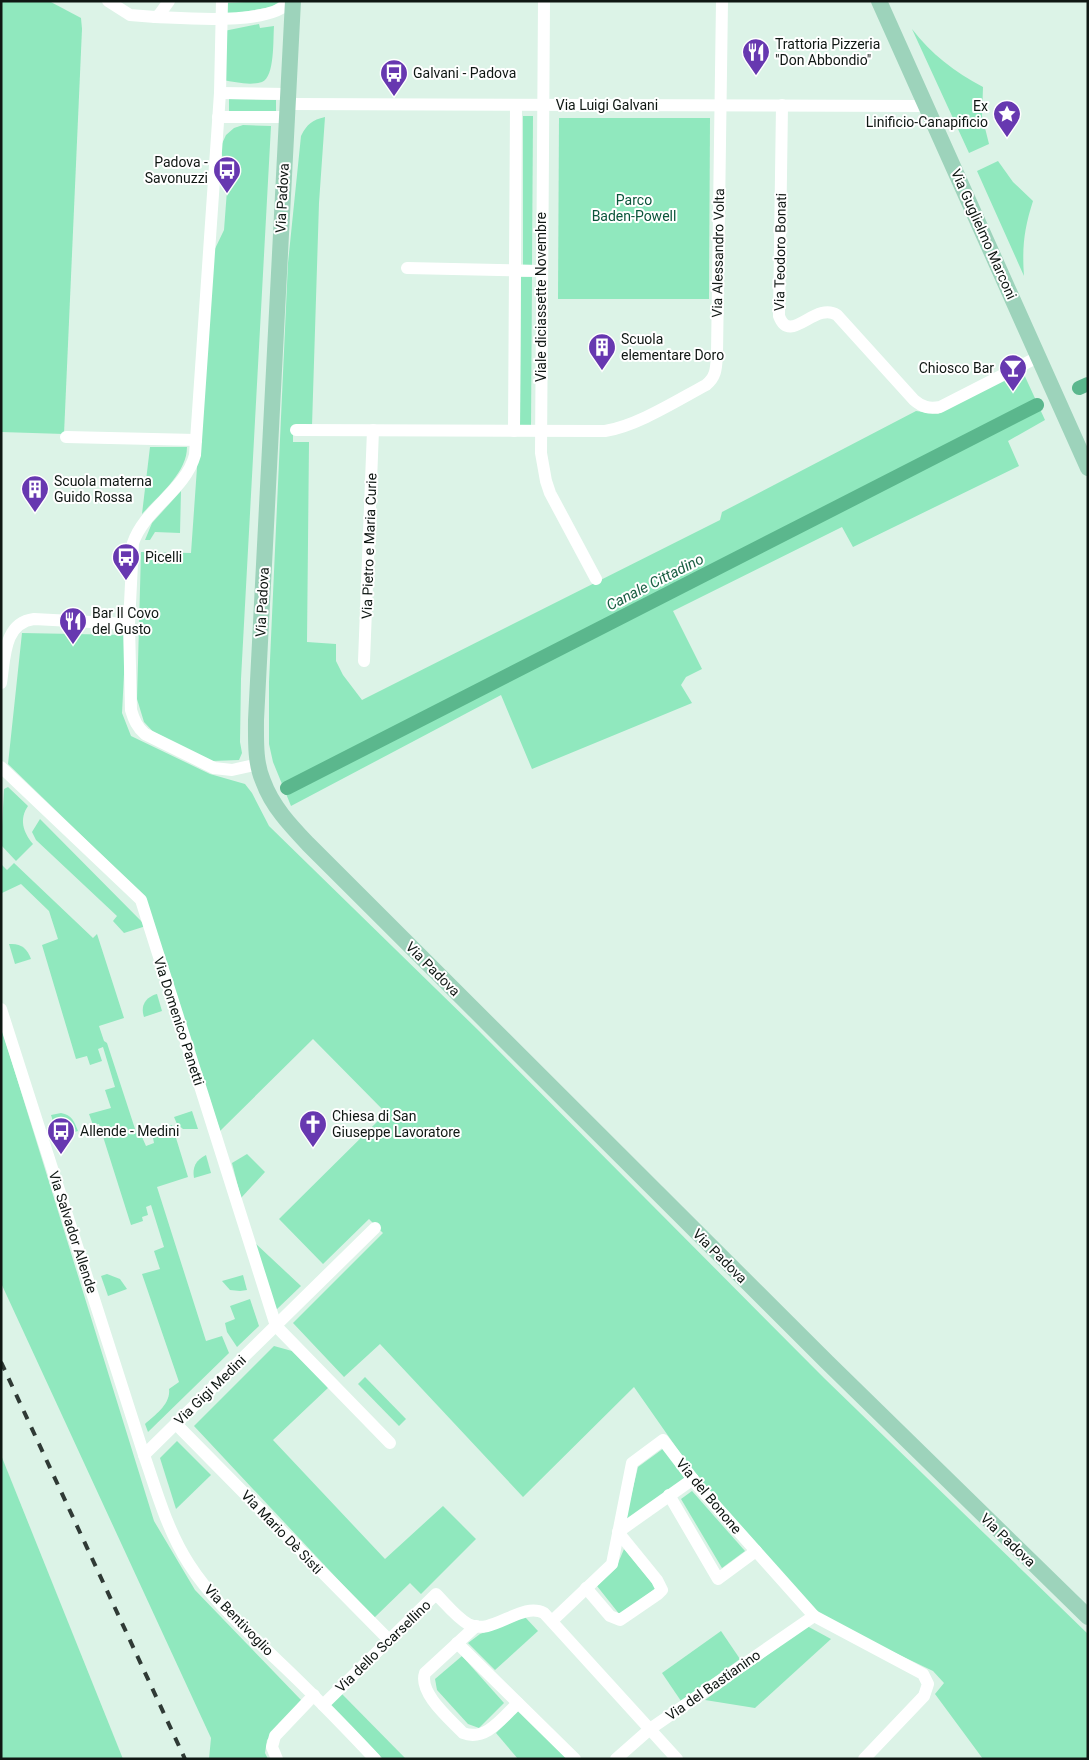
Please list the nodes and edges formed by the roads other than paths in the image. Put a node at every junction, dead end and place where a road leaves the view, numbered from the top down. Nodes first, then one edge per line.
1 (108, 1) edge
2 (169, 1) edge
3 (222, 1) edge
4 (291, 1) edge
5 (544, 1) edge
6 (722, 1) edge
7 (880, 1) edge
8 (155, 17) junction
9 (221, 20) junction
10 (220, 93) junction
11 (516, 104) junction
12 (287, 105) junction
13 (542, 105) junction
14 (720, 105) junction
15 (782, 106) junction
16 (926, 106) junction
17 (218, 117) junction
18 (407, 268) dead end
19 (515, 270) junction
20 (541, 271) junction
21 (1038, 357) junction
22 (296, 430) dead end
23 (373, 430) junction
24 (514, 430) junction
25 (540, 431) junction
26 (66, 437) dead end
27 (196, 440) junction
28 (1088, 468) edge
29 (596, 579) dead end
30 (129, 624) junction
31 (7, 635) edge
32 (364, 661) dead end
33 (1, 683) edge
34 (259, 764) junction
35 (1, 767) edge
36 (1, 1009) edge
37 (375, 1228) dead end
38 (276, 1326) junction
39 (176, 1424) junction
40 (390, 1443) dead end
41 (144, 1455) junction
42 (693, 1479) junction
43 (670, 1495) junction
44 (618, 1532) junction
45 (756, 1551) junction
46 (586, 1588) junction
47 (814, 1616) junction
48 (1088, 1617) edge
49 (552, 1621) junction
50 (476, 1626) junction
51 (389, 1640) junction
52 (457, 1643) junction
53 (314, 1695) junction
54 (518, 1703) junction
55 (323, 1705) junction
56 (650, 1728) junction
57 (277, 1759) edge
58 (375, 1759) edge
59 (575, 1759) edge
60 (616, 1759) edge
61 (677, 1759) edge
62 (864, 1759) edge

1 - 8 street, Via Padova
2 - 8 street
3 - 9 street
4 - 9 street, Via Padova
4 - 12 main road, Via Padova
5 - 13 street, Viale diciassette Novembre
6 - 14 street, Via Alessandro Volta
7 - 16 main road, Via Guglielmo Marconi
8 - 9 street, Via Padova
9 - 10 street
10 - 12 street
10 - 17 street
11 - 12 street, Via Luigi Galvani
11 - 13 street, Via Luigi Galvani
11 - 19 street, Viale diciassette Novembre
12 - 17 street
12 - 34 main road, Via Padova
13 - 14 street, Via Luigi Galvani
13 - 20 street, Viale diciassette Novembre
14 - 15 street, Via Luigi Galvani
14 - 25 street, Via Alessandro Volta
15 - 16 street, Via Luigi Galvani
15 - 21 street, Via Teodoro Bonati
16 - 21 main road, Via Guglielmo Marconi
17 - 27 street
18 - 19 street
19 - 20 street
19 - 24 street, Viale diciassette Novembre
20 - 25 street, Viale diciassette Novembre
21 - 28 main road, Via Guglielmo Marconi
22 - 23 street
23 - 24 street
23 - 32 street, Via Pietro e Maria Curie
24 - 25 street
25 - 29 street, Viale diciassette Novembre
26 - 27 street
27 - 30 street
30 - 31 street
30 - 34 street
31 - 33 street
34 - 48 main road, Via Padova
35 - 38 street, Via Domenico Panetti
36 - 41 street, Via Salvador Allende
37 - 38 street, Via Gigi Medini
38 - 39 street, Via Gigi Medini
38 - 40 street
39 - 41 street, Via Gigi Medini
39 - 51 street, Via Mario Dè Sisti
41 - 53 street, Via Bentivoglio
42 - 43 street
42 - 44 street, Via del Bonone
42 - 45 street, Via del Bonone
43 - 44 street
43 - 45 street
44 - 46 street
44 - 46 street
45 - 47 street, Via del Bonone
46 - 49 street
47 - 56 street, Via del Bastianino
47 - 62 street, Via del Bonone
49 - 50 street
49 - 56 street
50 - 51 street, Via dello Scarsellino
50 - 52 street
51 - 55 street, Via dello Scarsellino
52 - 54 street
52 - 54 street
53 - 55 street, Via Bentivoglio
53 - 57 street
54 - 59 street
55 - 58 street, Via Bentivoglio
56 - 60 street, Via del Bastianino
56 - 61 street

